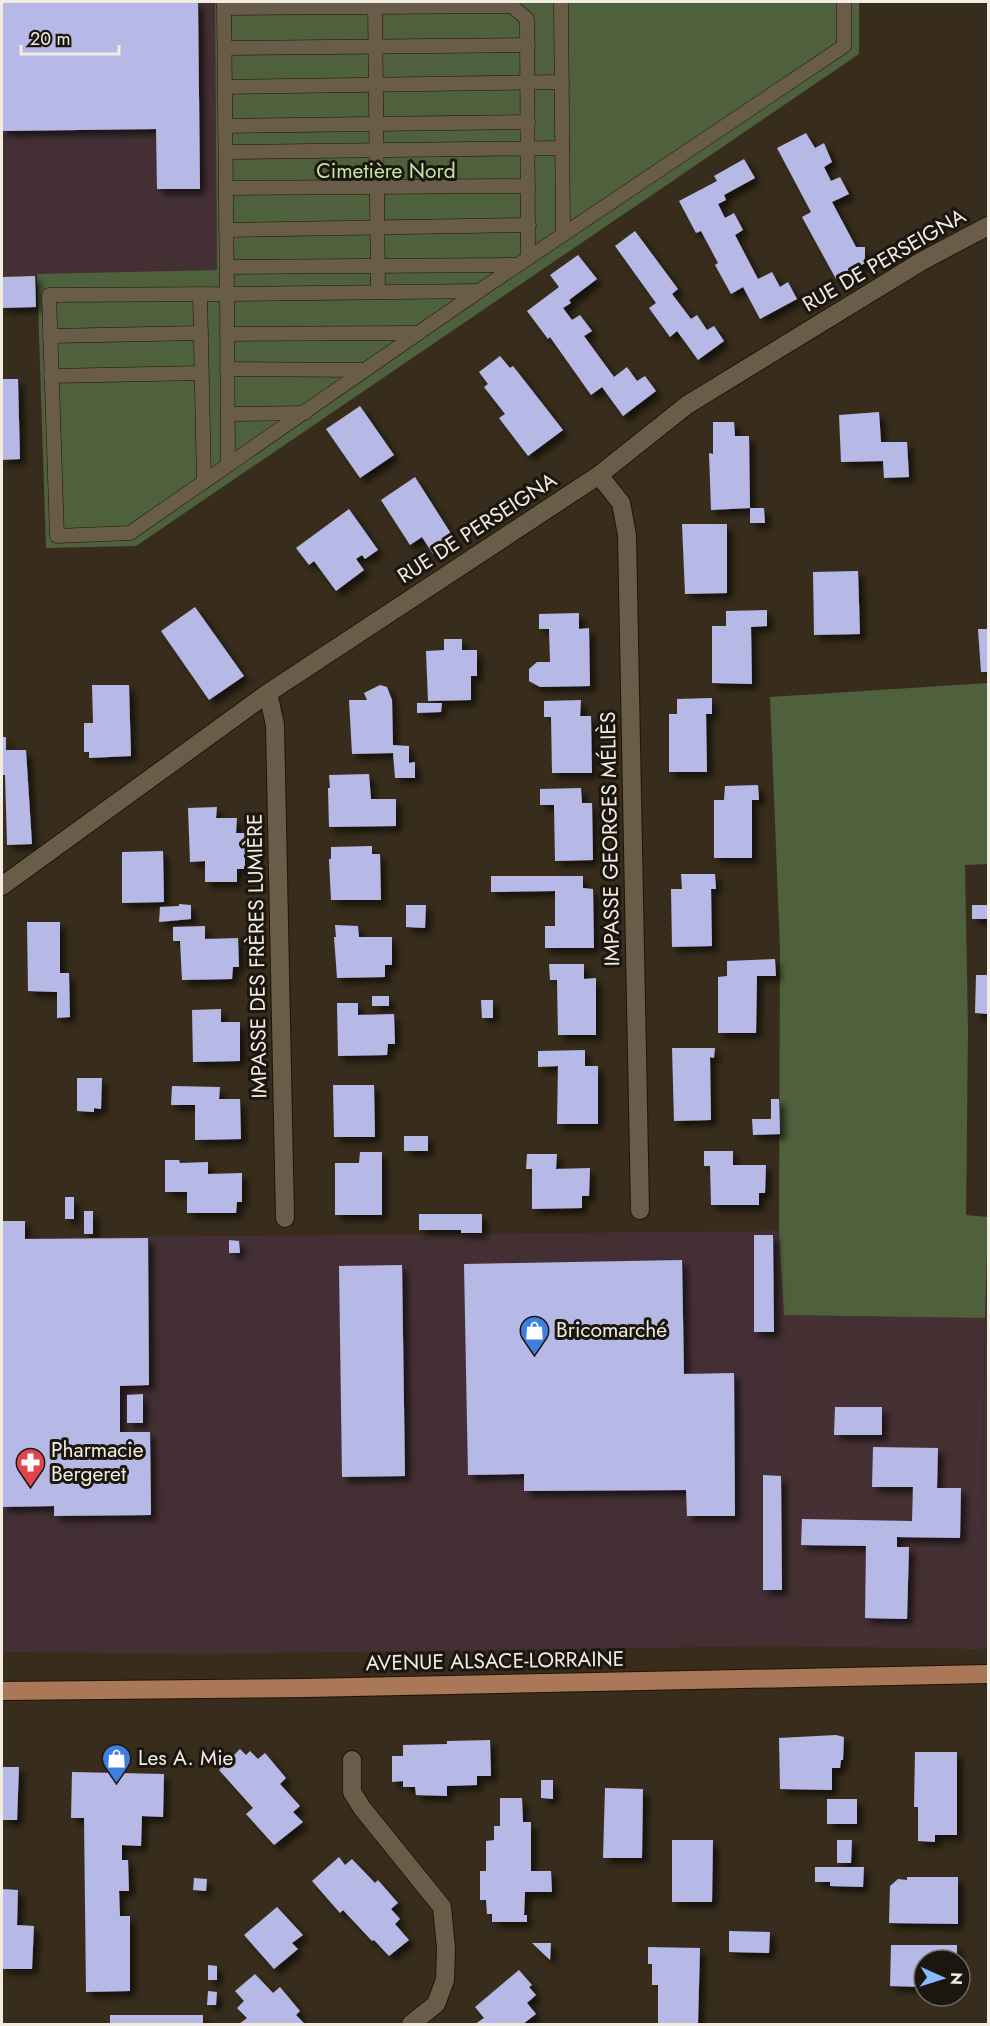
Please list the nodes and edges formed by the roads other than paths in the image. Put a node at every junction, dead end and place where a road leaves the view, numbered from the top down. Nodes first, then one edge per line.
1 (561, 2) edge
2 (844, 2) edge
3 (375, 4) edge
4 (224, 5) edge
5 (528, 45) junction
6 (376, 47) junction
7 (225, 48) junction
8 (528, 82) junction
9 (562, 82) junction
10 (376, 85) junction
11 (225, 87) junction
12 (528, 122) junction
13 (376, 124) junction
14 (225, 126) junction
15 (562, 148) junction
16 (528, 149) junction
17 (377, 150) junction
18 (226, 152) junction
19 (528, 186) junction
20 (377, 187) junction
21 (226, 188) junction
22 (529, 225) junction
23 (988, 226) edge
24 (377, 227) junction
25 (226, 230) junction
26 (563, 235) junction
27 (523, 262) junction
28 (378, 266) junction
29 (226, 267) junction
30 (479, 291) junction
31 (378, 292) junction
32 (200, 294) junction
33 (227, 294) junction
34 (201, 333) junction
35 (419, 333) junction
36 (227, 334) junction
37 (50, 336) junction
38 (227, 369) junction
39 (365, 370) junction
40 (202, 374) junction
41 (51, 376) junction
42 (305, 413) junction
43 (228, 414) junction
44 (228, 465) junction
45 (599, 475) junction
46 (204, 482) junction
47 (268, 693) junction
48 (2, 886) edge
49 (640, 1210) dead end
50 (285, 1218) dead end
51 (988, 1674) edge
52 (2, 1691) edge
53 (352, 1760) dead end
54 (411, 2025) edge

1 - 9 lane
2 - 26 lane
3 - 4 lane
3 - 5 lane
3 - 6 lane
4 - 7 lane
5 - 6 lane
5 - 8 lane
6 - 7 lane
6 - 10 lane
7 - 11 lane
8 - 9 lane
8 - 10 lane
8 - 12 lane
9 - 15 lane
10 - 11 lane
10 - 13 lane
11 - 14 lane
12 - 13 lane
12 - 16 lane
13 - 14 lane
13 - 17 lane
14 - 18 lane
15 - 16 lane
15 - 26 lane
16 - 17 lane
16 - 19 lane
17 - 18 lane
17 - 20 lane
18 - 21 lane
19 - 20 lane
19 - 22 lane
20 - 21 lane
20 - 24 lane
21 - 25 lane
22 - 24 lane
22 - 27 lane
23 - 45 street, RUE DE PERSEIGNA
24 - 25 lane
24 - 28 lane
25 - 29 lane
26 - 27 lane
27 - 28 lane
27 - 30 lane
28 - 29 lane
28 - 31 lane
29 - 33 lane
30 - 31 lane
30 - 35 lane
31 - 33 lane
32 - 33 lane
32 - 34 lane
32 - 37 lane
33 - 36 lane
34 - 37 lane
34 - 40 lane
35 - 36 lane
35 - 39 lane
36 - 38 lane
37 - 41 lane
38 - 39 lane
38 - 43 lane
39 - 42 lane
40 - 41 lane
40 - 46 lane
41 - 46 lane
42 - 43 lane
42 - 44 lane
43 - 44 lane
44 - 46 lane
45 - 47 street, RUE DE PERSEIGNA
45 - 49 street, IMPASSE GEORGES MÉLIÈS
47 - 48 street, RUE DE PERSEIGNA
47 - 50 street, IMPASSE DES FRÈRES LUMIÈRE
51 - 52 main road, AVENUE ALSACE-LORRAINE
53 - 54 street

